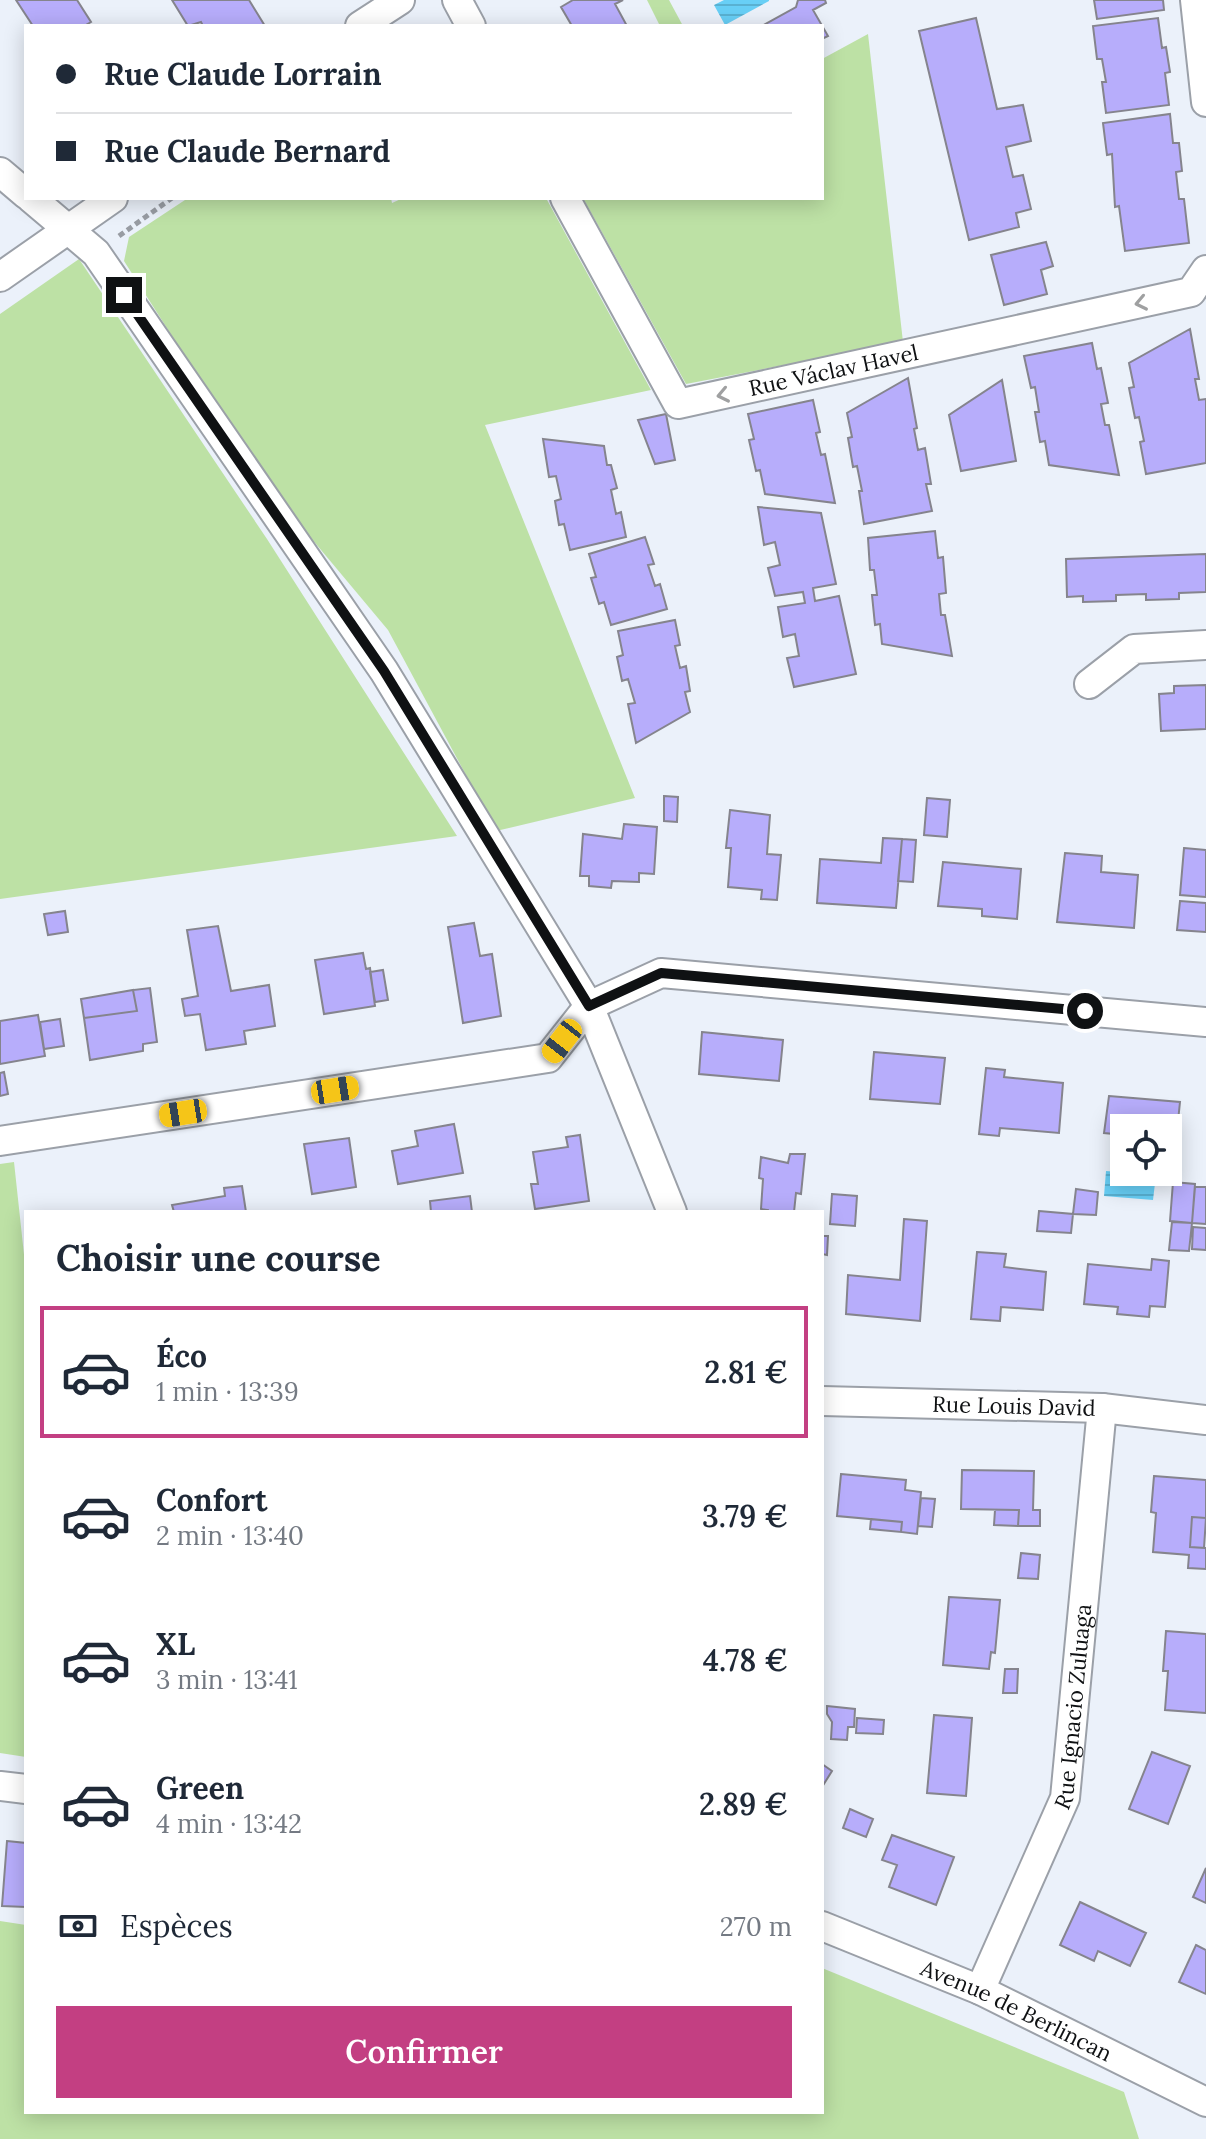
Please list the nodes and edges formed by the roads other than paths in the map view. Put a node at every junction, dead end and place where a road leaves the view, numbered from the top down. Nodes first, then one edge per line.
1 (400, 0) edge
2 (457, 0) edge
3 (1195, 0) edge
4 (363, 24) edge
5 (470, 24) edge
6 (1206, 102) edge
7 (0, 172) edge
8 (24, 192) edge
9 (33, 200) edge
10 (110, 200) edge
11 (566, 200) edge
12 (68, 230) junction
13 (1206, 270) edge
14 (0, 277) edge
15 (1206, 645) edge
16 (1089, 684) dead end
17 (589, 1006) junction
18 (1206, 1022) edge
19 (0, 1141) edge
20 (671, 1210) edge
21 (824, 1401) edge
22 (1102, 1408) junction
23 (1206, 1420) edge
24 (0, 1786) edge
25 (24, 1789) edge
26 (824, 1927) edge
27 (980, 1990) junction
28 (1206, 2102) edge

1 - 4 street
2 - 5 street
3 - 6 street
7 - 8 street
9 - 12 street
10 - 12 street
13 -> 11 street, Rue Václav Havel
12 - 14 street
12 - 17 street
15 - 16 street
17 - 18 street
17 - 19 street
17 - 20 street
21 - 22 street, Rue Louis David
22 - 23 street, Rue Louis David
22 - 27 street, Rue Ignacio Zuluaga
24 - 25 street
26 - 27 street, Avenue de Berlincan
27 - 28 street, Avenue de Berlincan

